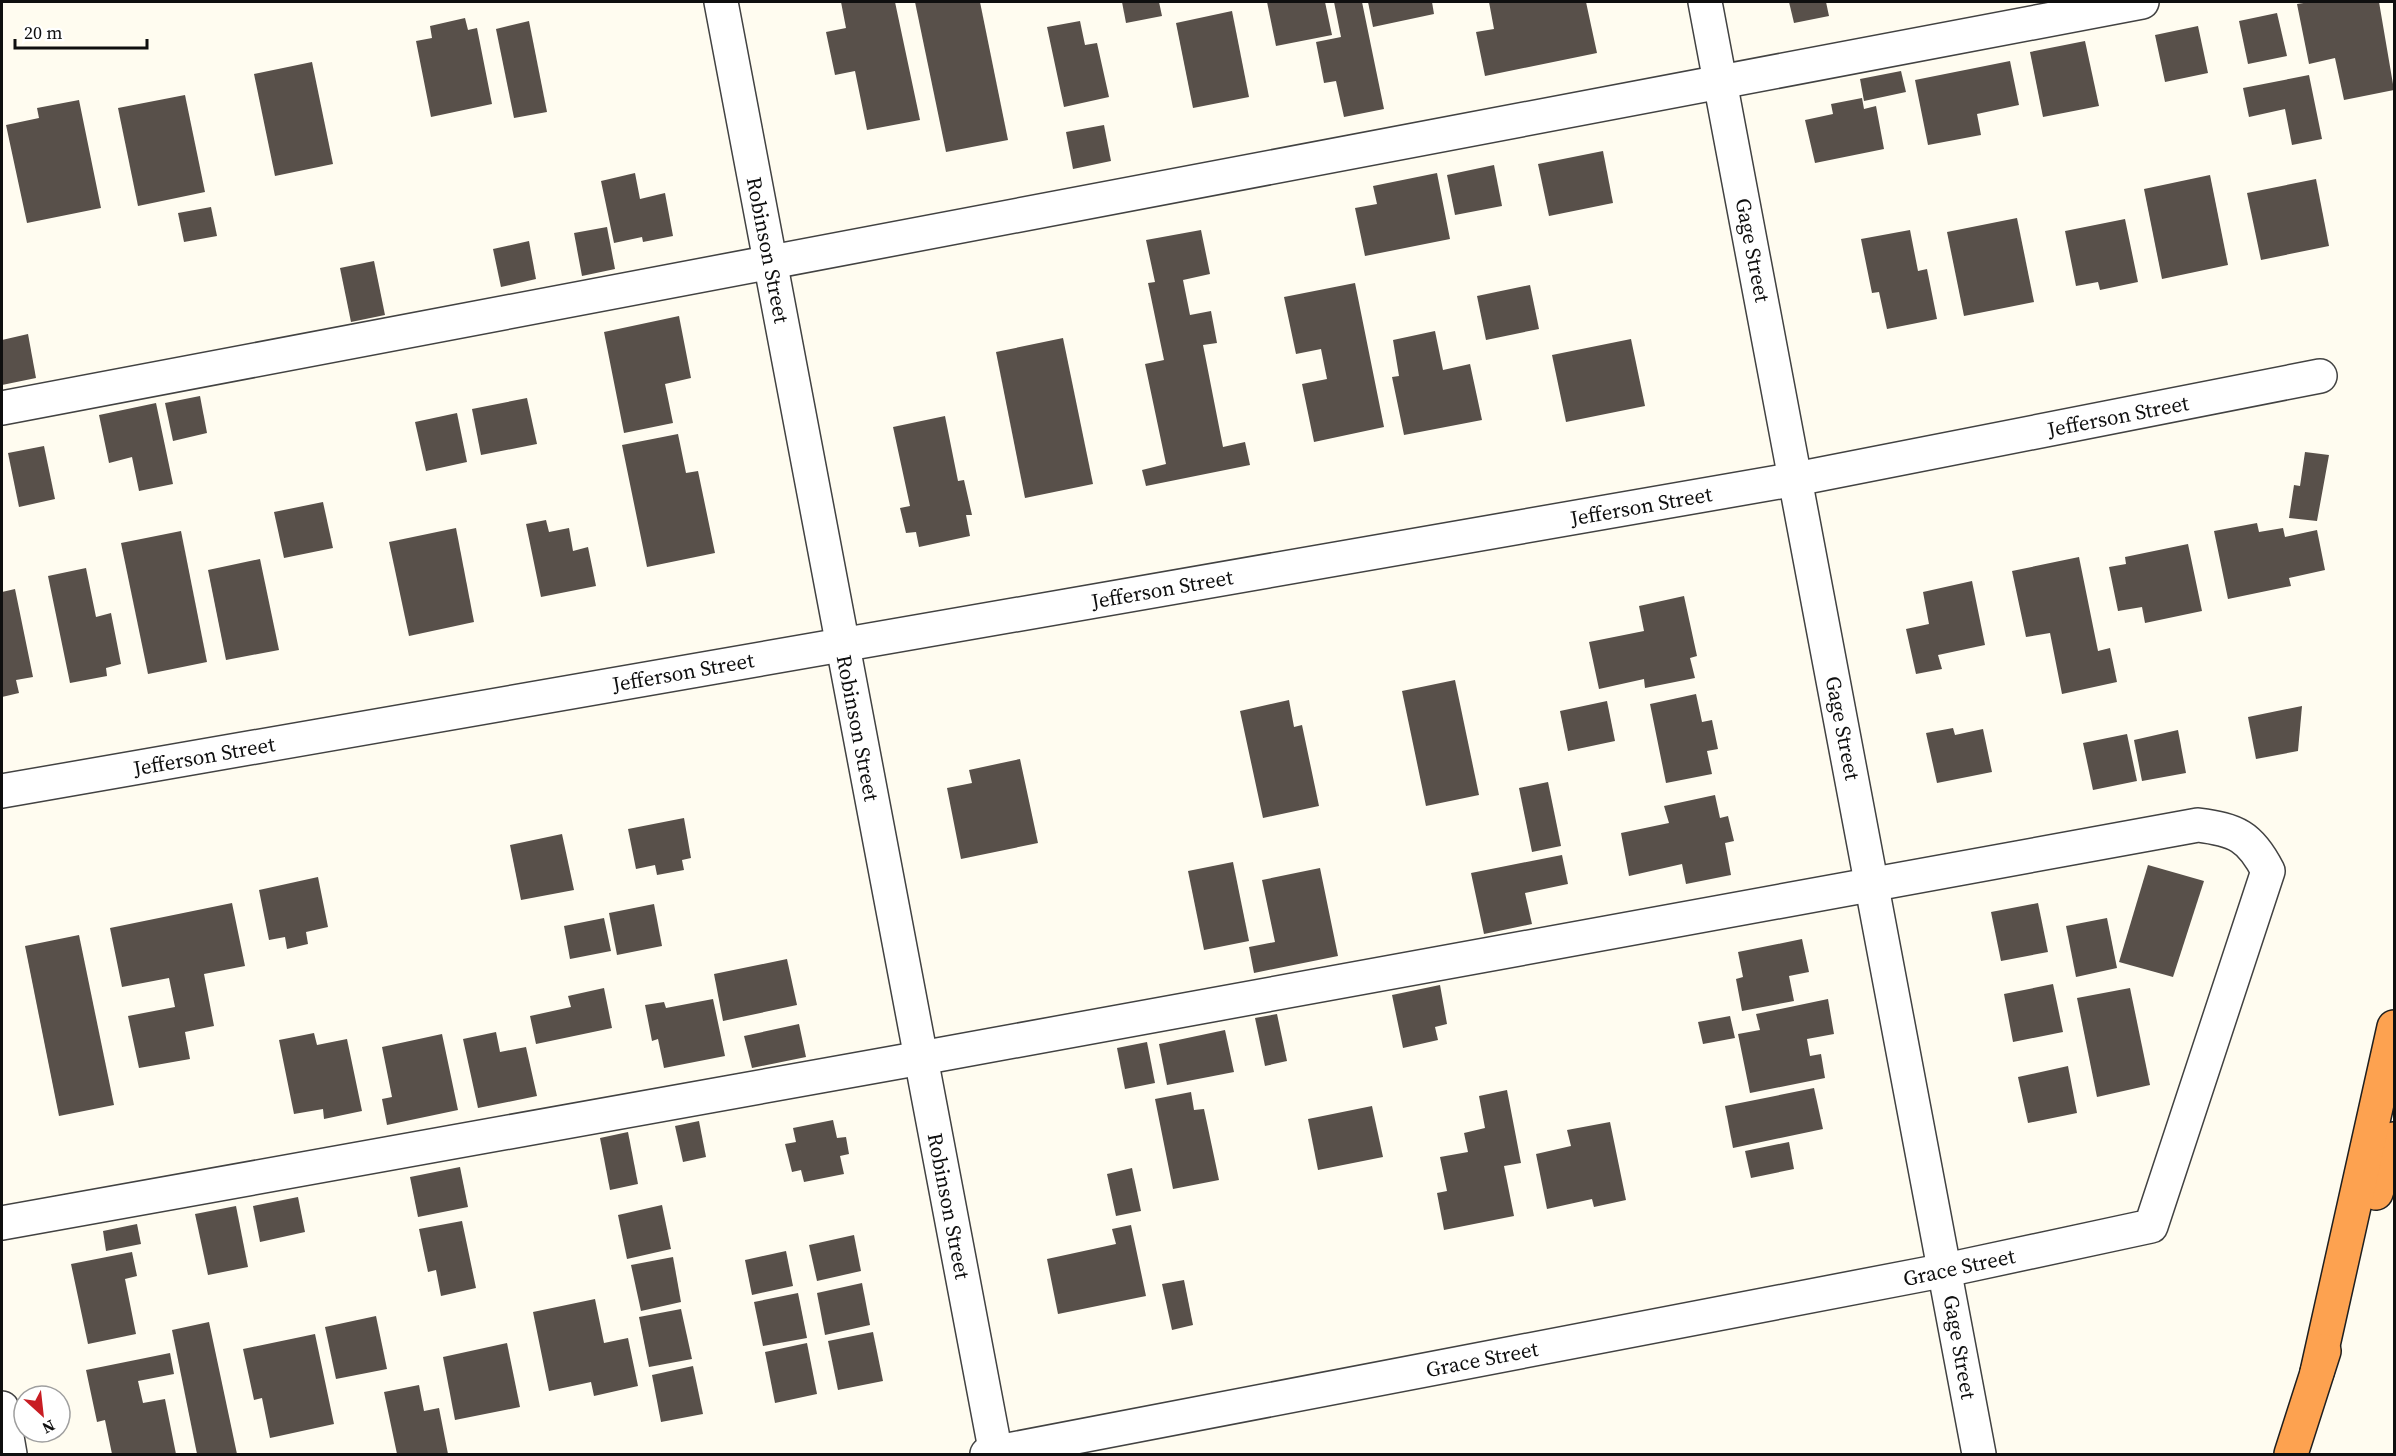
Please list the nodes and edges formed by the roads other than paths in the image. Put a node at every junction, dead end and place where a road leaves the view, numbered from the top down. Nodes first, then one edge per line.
1 (721, 2) edge
2 (1705, 2) edge
3 (2142, 2) edge
4 (1720, 81) junction
5 (770, 262) junction
6 (2320, 376) dead end
7 (2, 408) edge
8 (1796, 478) junction
9 (843, 645) junction
10 (2, 791) edge
11 (1872, 883) junction
12 (2394, 1028) edge
13 (921, 1058) junction
14 (2394, 1139) edge
15 (2, 1223) edge
16 (1946, 1270) junction
17 (2317, 1372) junction
18 (2, 1408) edge
19 (993, 1454) edge
20 (10, 1455) edge
21 (1979, 1455) edge
22 (2291, 1455) edge

1 - 5 street, Robinson Street
2 - 4 street, Gage Street
3 - 4 street
4 - 5 street
4 - 8 street, Gage Street
5 - 7 street
5 - 9 street, Robinson Street
6 - 8 street, Jefferson Street
8 - 9 street, Jefferson Street
8 - 11 street, Gage Street
9 - 10 street, Jefferson Street
9 - 13 street, Robinson Street
11 - 13 street
11 - 16 street, Gage Street
11 - 16 street, Grace Street
12 - 17 highway
13 - 15 street
13 - 19 street, Robinson Street
14 - 17 highway
16 - 19 street, Grace Street
16 - 21 street, Gage Street
17 - 22 highway
18 - 20 street

